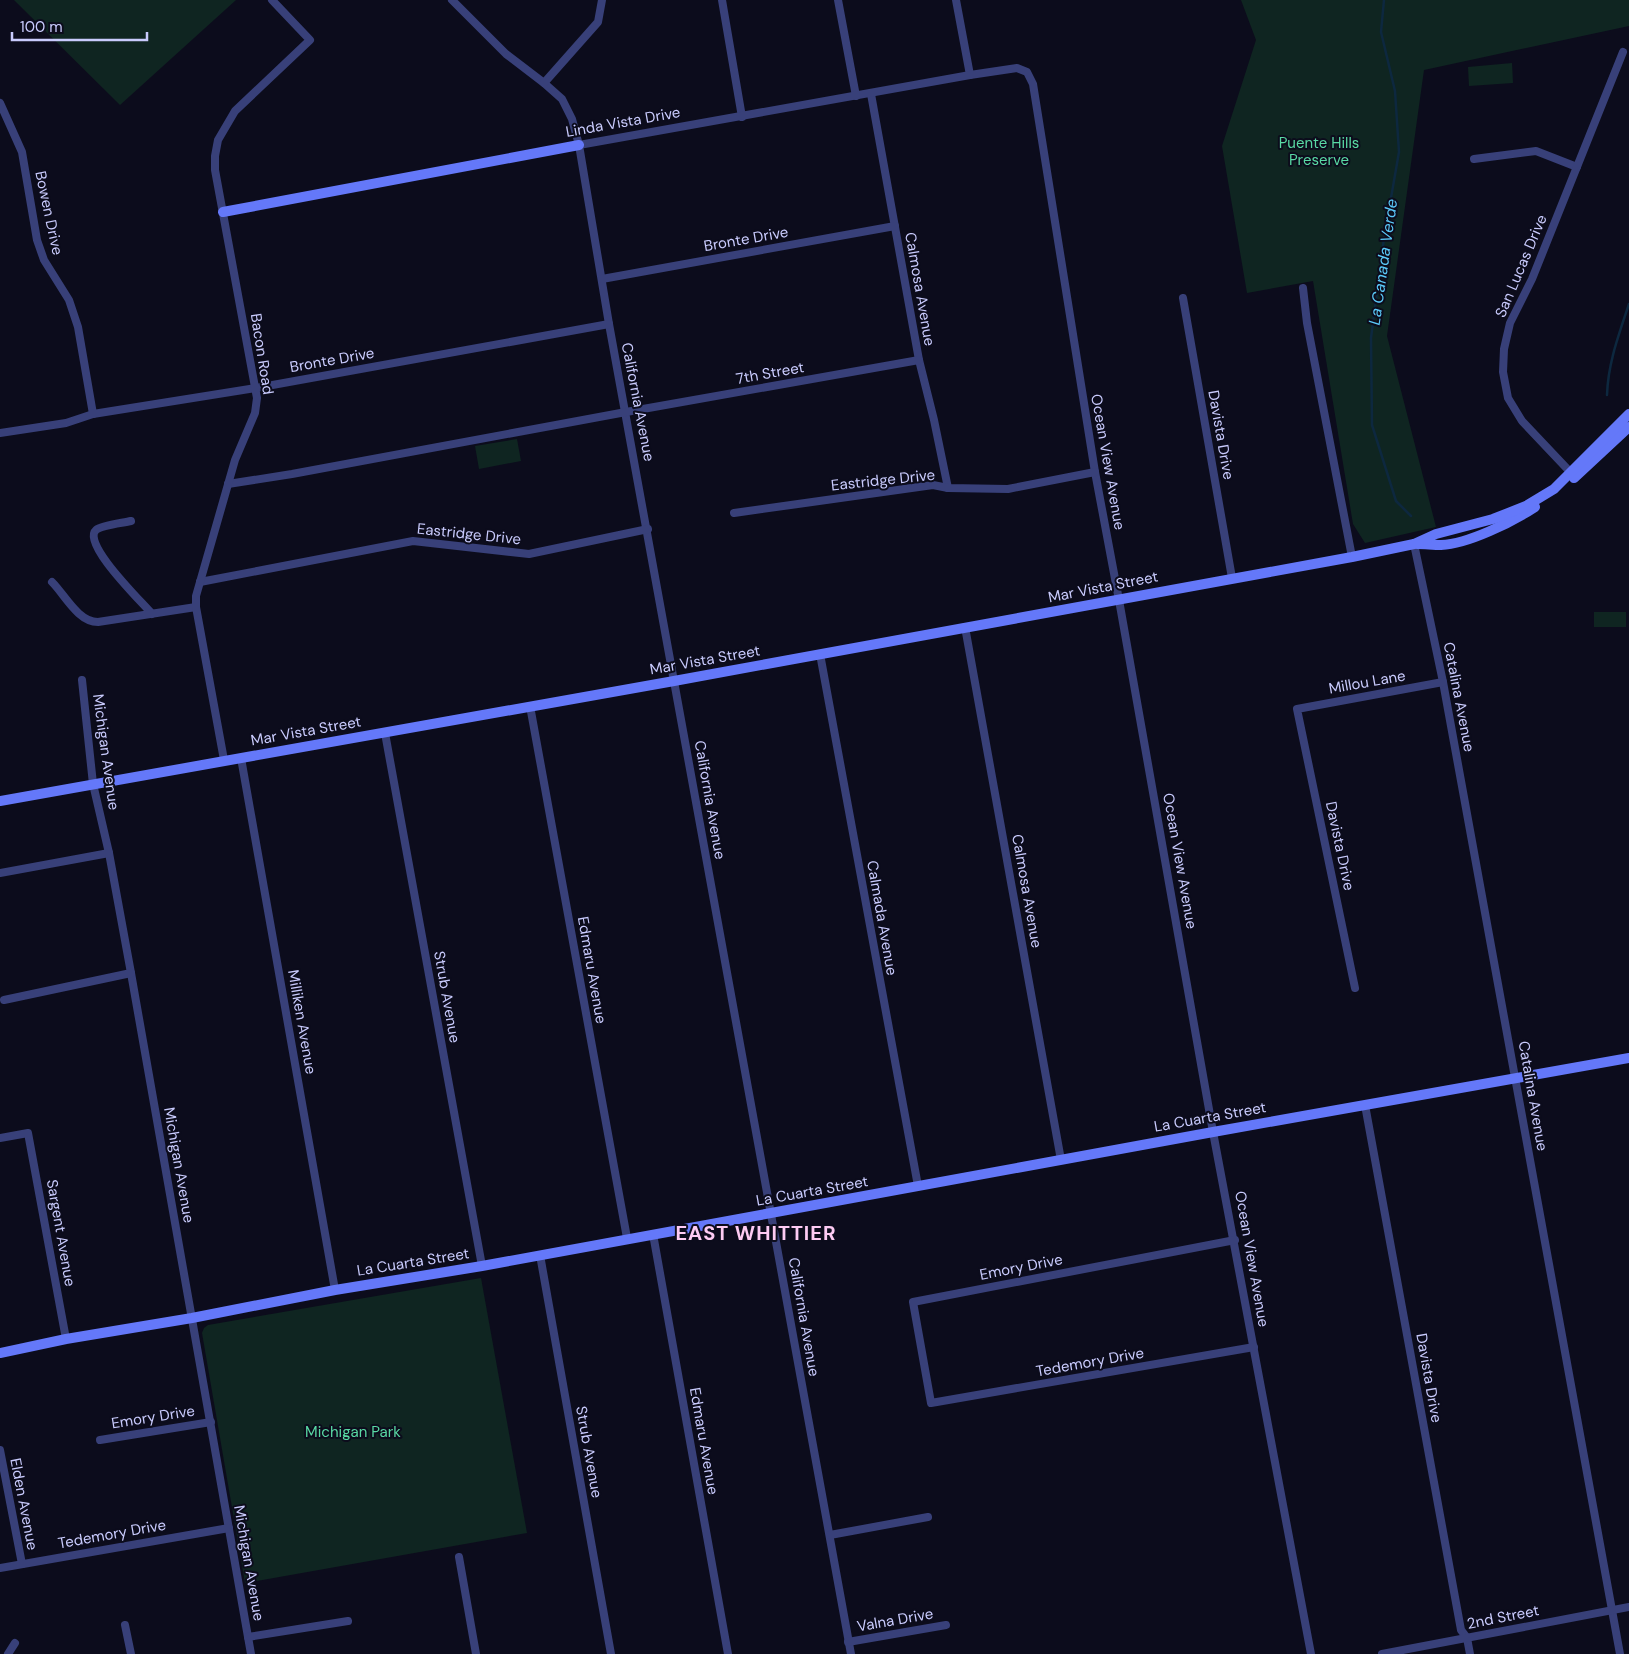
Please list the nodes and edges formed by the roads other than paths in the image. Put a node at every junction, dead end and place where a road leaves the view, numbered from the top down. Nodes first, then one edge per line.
1 (272, 0) edge
2 (452, 0) edge
3 (602, 0) edge
4 (722, 0) edge
5 (838, 0) edge
6 (956, 0) edge
7 (1623, 52) dead end
8 (1027, 72) joint
9 (970, 75) junction
10 (544, 83) junction
11 (871, 94) junction
12 (856, 96) junction
13 (0, 103) edge
14 (742, 117) junction
15 (579, 145) junction
16 (1474, 159) dead end
17 (1577, 167) junction
18 (223, 212) junction
19 (895, 226) junction
20 (602, 279) junction
21 (1303, 288) dead end
22 (1183, 298) dead end
23 (609, 324) junction
24 (918, 360) junction
25 (256, 388) junction
26 (626, 412) junction
27 (93, 414) junction
28 (1629, 414) edge
29 (1629, 426) edge
30 (0, 432) edge
31 (1095, 472) junction
32 (1572, 475) junction
33 (228, 484) junction
34 (948, 488) junction
35 (734, 513) dead end
36 (130, 521) dead end
37 (648, 529) junction
38 (1414, 544) junction
39 (1352, 557) junction
40 (1232, 578) junction
41 (52, 582) dead end
42 (200, 582) junction
43 (1119, 600) junction
44 (196, 607) junction
45 (152, 614) junction
46 (965, 627) junction
47 (820, 654) junction
48 (82, 680) dead end
49 (674, 681) junction
50 (1443, 682) junction
51 (530, 706) junction
52 (1297, 709) joint
53 (385, 733) junction
54 (241, 758) junction
55 (224, 760) junction
56 (93, 784) junction
57 (0, 801) edge
58 (108, 853) junction
59 (0, 873) edge
60 (131, 973) junction
61 (1355, 988) dead end
62 (4, 1000) dead end
63 (1629, 1058) edge
64 (1516, 1078) junction
65 (1365, 1105) junction
66 (1214, 1132) junction
67 (0, 1138) edge
68 (1062, 1160) junction
69 (918, 1186) junction
70 (772, 1214) junction
71 (653, 1234) junction
72 (627, 1238) junction
73 (1235, 1240) junction
74 (540, 1255) junction
75 (482, 1266) junction
76 (335, 1290) junction
77 (192, 1318) junction
78 (66, 1339) junction
79 (1254, 1347) junction
80 (0, 1353) edge
81 (931, 1403) joint
82 (211, 1422) junction
83 (100, 1440) dead end
84 (0, 1450) edge
85 (1, 1463) edge
86 (928, 1517) dead end
87 (229, 1528) junction
88 (830, 1535) junction
89 (459, 1557) dead end
90 (22, 1564) junction
91 (0, 1568) edge
92 (1629, 1607) edge
93 (1612, 1610) junction
94 (348, 1621) dead end
95 (125, 1625) dead end
96 (946, 1625) dead end
97 (248, 1638) junction
98 (1467, 1638) junction
99 (848, 1642) junction
100 (15, 1643) dead end
101 (8, 1654) edge
102 (131, 1654) edge
103 (251, 1654) edge
104 (476, 1654) edge
105 (611, 1654) edge
106 (728, 1654) edge
107 (851, 1654) edge
108 (1310, 1654) edge
109 (1382, 1654) edge
110 (1470, 1654) edge
111 (1620, 1654) edge

1 - 18 street, Bacon Road
2 - 10 street, California Avenue
3 - 10 street
4 - 14 street
5 - 12 street
6 - 9 street
7 - 17 street, San Lucas Drive
8 - 9 street, Linda Vista Drive
8 - 31 street, Ocean View Avenue
9 - 11 street, Linda Vista Drive
10 - 15 street, California Avenue
11 - 12 street, Linda Vista Drive
11 - 19 street, Calmosa Avenue
12 - 14 street, Linda Vista Drive
13 - 27 street, Bowen Drive
14 - 15 street, Linda Vista Drive
15 - 18 street, Linda Vista Drive
15 - 20 street, California Avenue
16 - 17 street
17 - 32 street, San Lucas Drive
18 - 25 street, Bacon Road
19 - 20 street, Bronte Drive
19 - 24 street, Calmosa Avenue
20 - 23 street, California Avenue
21 - 39 street
22 - 40 street, Davista Drive
23 - 25 street, Bronte Drive
23 - 26 street, California Avenue
24 - 26 street, 7th Street
24 - 34 street, Calmosa Avenue
25 - 27 street, Bronte Drive
25 - 33 street, Bacon Road
26 - 33 street, 7th Street
26 - 37 street, California Avenue
27 - 30 street, Bronte Drive
28 - 32 street, Mar Vista Street
29 - 32 street, Mar Vista Street
31 - 34 street, Eastridge Drive
31 - 43 street, Ocean View Avenue
32 - 38 street, Mar Vista Street
33 - 42 street, Bacon Road
34 - 35 street, Eastridge Drive
36 - 45 street
37 - 42 street, Eastridge Drive
37 - 49 street, California Avenue
38 - 39 street, Mar Vista Street
38 - 50 street, Catalina Avenue
39 - 40 street, Mar Vista Street
40 - 43 street, Mar Vista Street
41 - 45 street
42 - 44 street, Bacon Road
43 - 46 street, Mar Vista Street
43 - 66 street, Ocean View Avenue
44 - 45 street
44 - 55 street, Bacon Road
46 - 47 street, Mar Vista Street
46 - 68 street, Calmosa Avenue
47 - 49 street, Mar Vista Street
47 - 69 street, Calmada Avenue
48 - 56 street, Michigan Avenue
49 - 51 street, Mar Vista Street
49 - 70 street, California Avenue
50 - 52 street, Millou Lane
50 - 64 street, Catalina Avenue
51 - 53 street, Mar Vista Street
51 - 72 street, Edmaru Avenue
52 - 61 street, Davista Drive
53 - 54 street, Mar Vista Street
53 - 75 street, Strub Avenue
54 - 55 street, Mar Vista Street
54 - 76 street, Milliken Avenue
55 - 56 street, Mar Vista Street
56 - 57 street, Mar Vista Street
56 - 58 street, Michigan Avenue
58 - 59 street
58 - 60 street, Michigan Avenue
60 - 62 street
60 - 77 street, Michigan Avenue
63 - 64 street, La Cuarta Street
64 - 65 street, La Cuarta Street
64 - 93 street, Catalina Avenue
65 - 66 street, La Cuarta Street
65 - 98 street, Davista Drive
66 - 68 street, La Cuarta Street
66 - 73 street, Ocean View Avenue
67 - 78 street, Sargent Avenue
68 - 69 street, La Cuarta Street
69 - 70 street, La Cuarta Street
70 - 71 street, La Cuarta Street
70 - 88 street, California Avenue
71 - 72 street, La Cuarta Street
71 - 106 street, Edmaru Avenue
72 - 74 street, La Cuarta Street
73 - 79 street, Ocean View Avenue
73 - 81 street, Emory Drive
74 - 75 street, La Cuarta Street
74 - 105 street, Strub Avenue
75 - 76 street, La Cuarta Street
76 - 77 street, La Cuarta Street
77 - 78 street, La Cuarta Street
77 - 82 street, Michigan Avenue
78 - 80 street, La Cuarta Street
79 - 81 street, Tedemory Drive
79 - 108 street, Ocean View Avenue
82 - 83 street, Emory Drive
82 - 87 street, Michigan Avenue
84 - 85 street, Elden Avenue
85 - 90 street, Elden Avenue
86 - 88 street
87 - 90 street, Tedemory Drive
87 - 97 street, Michigan Avenue
88 - 99 street, California Avenue
89 - 104 street
90 - 91 street, Tedemory Drive
92 - 93 street, 2nd Street
93 - 98 street, 2nd Street
93 - 111 street, Catalina Avenue
94 - 97 street
95 - 102 street
96 - 99 street, Valna Drive
97 - 103 street, Michigan Avenue
98 - 109 street, 2nd Street
98 - 110 street, Davista Drive
99 - 107 street, California Avenue
100 - 101 street

